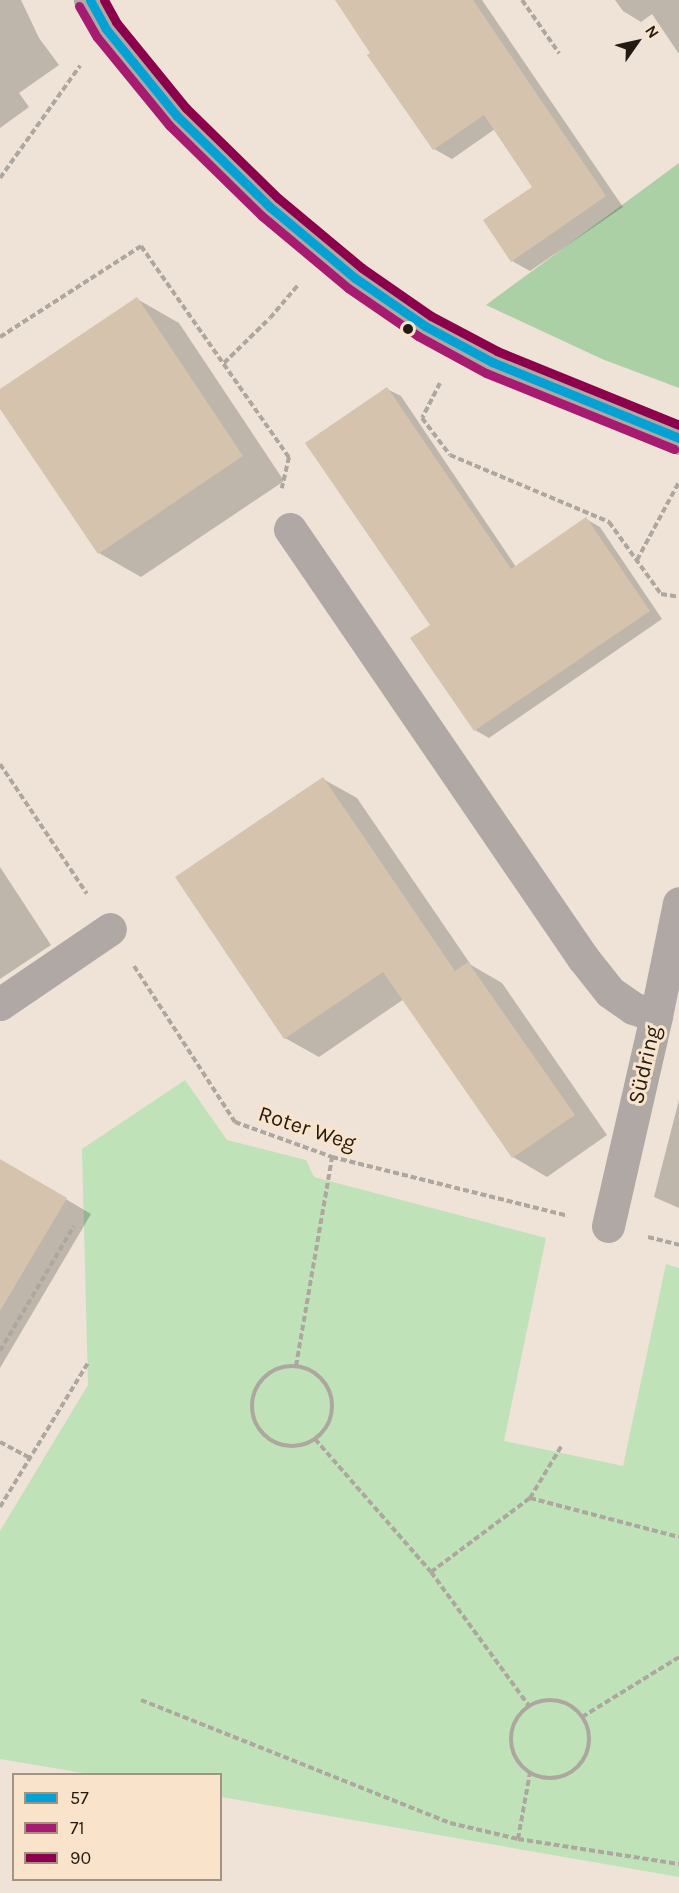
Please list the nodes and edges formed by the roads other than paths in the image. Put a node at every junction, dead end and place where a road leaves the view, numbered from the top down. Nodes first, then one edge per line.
1 (90, 0) edge
2 (679, 438) edge
3 (290, 529) road end
4 (679, 903) edge
5 (110, 929) road end
6 (0, 1004) edge
7 (656, 1016) junction
8 (608, 1226) road end

1 - 2 street
3 - 7 street
4 - 7 street, Südring
5 - 6 street
7 - 8 street, Südring

